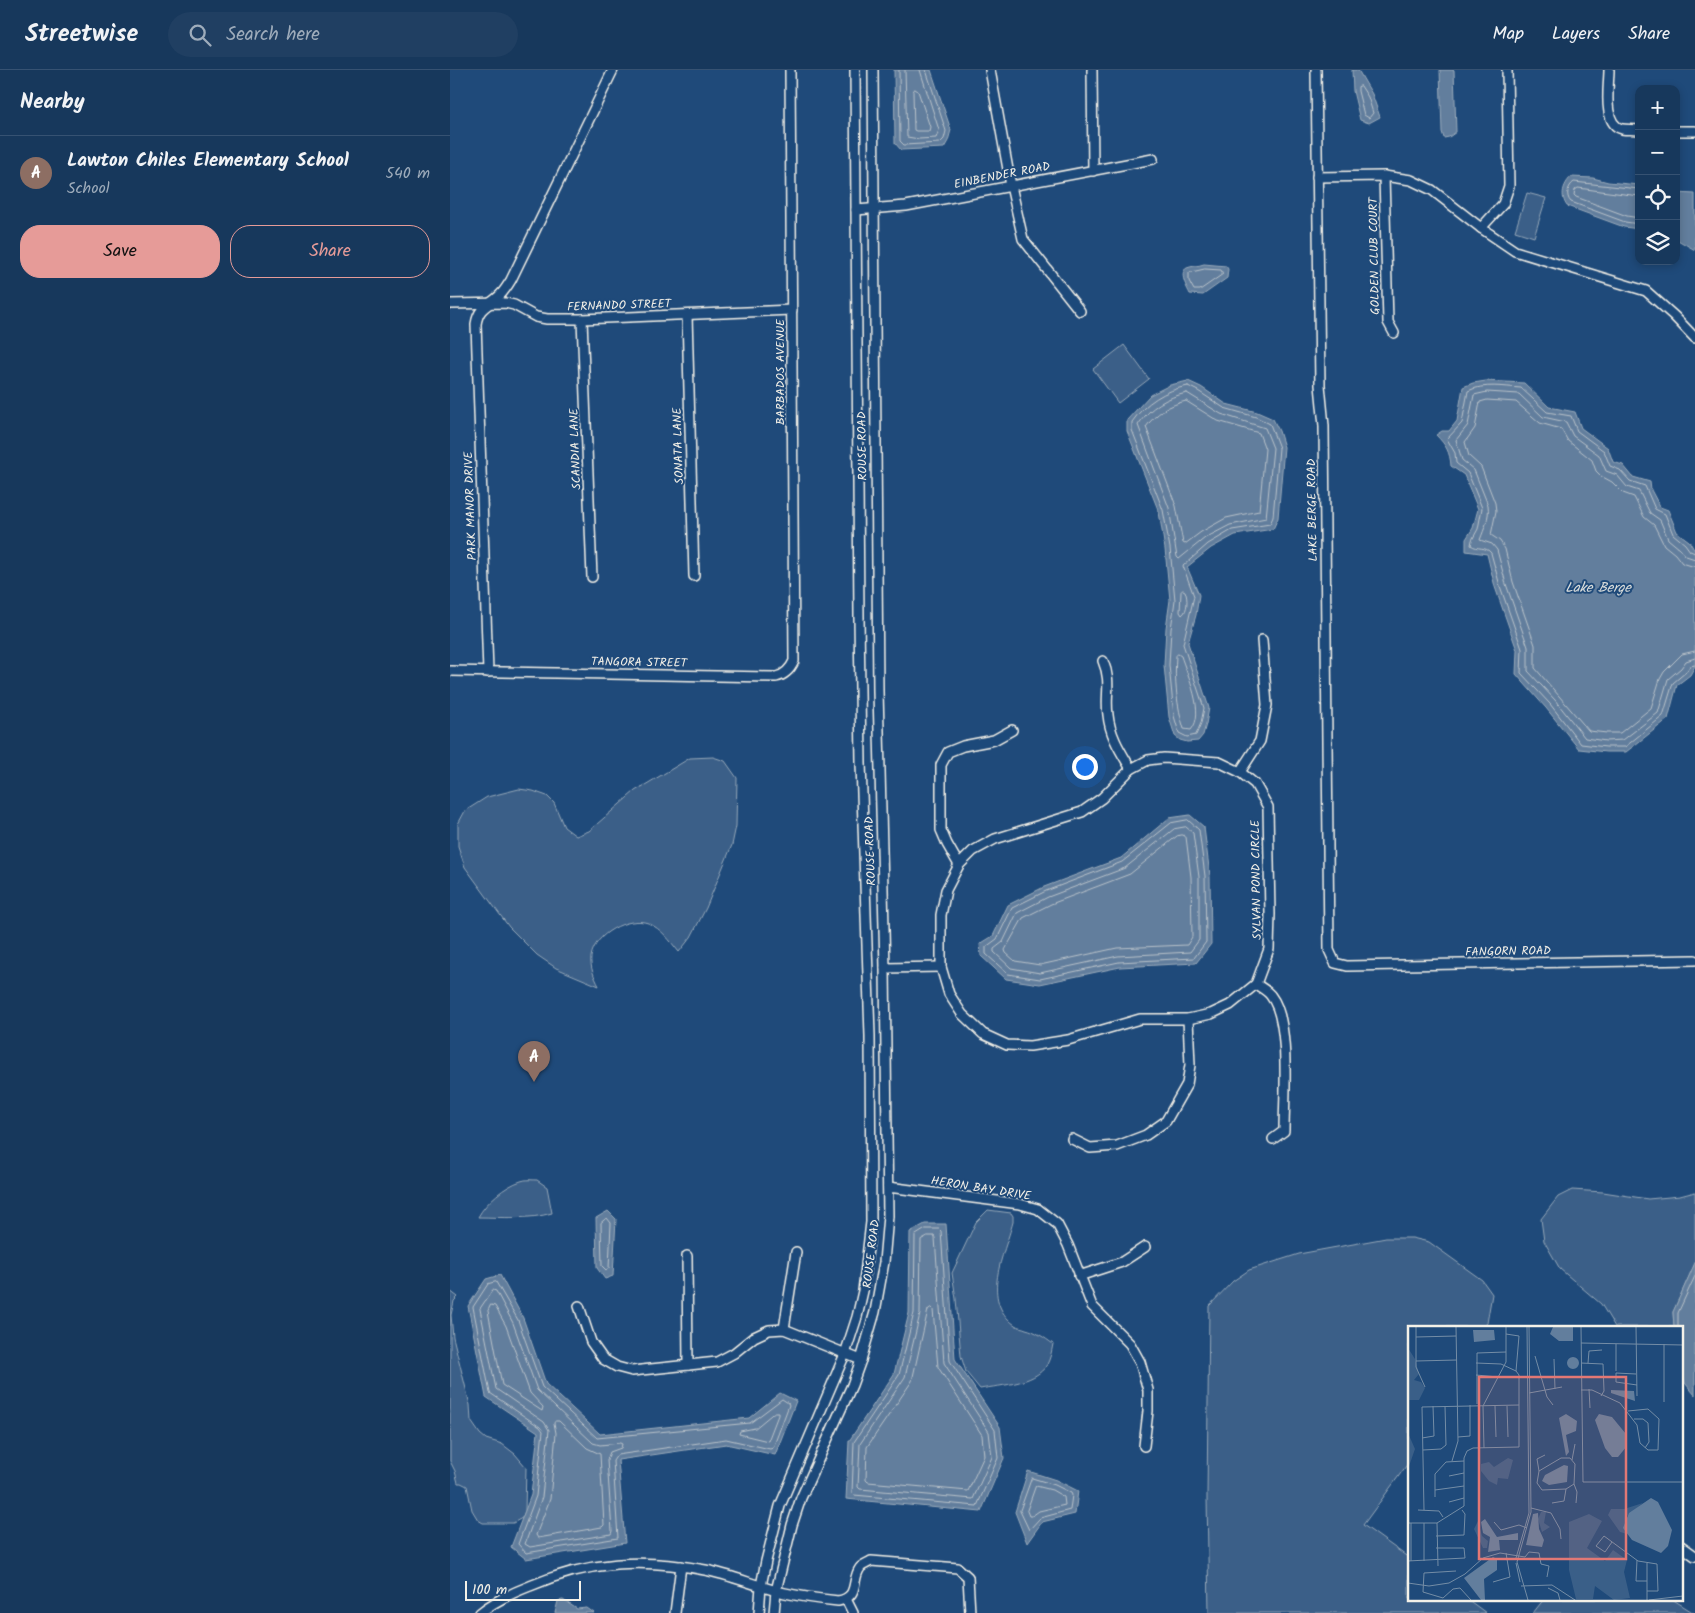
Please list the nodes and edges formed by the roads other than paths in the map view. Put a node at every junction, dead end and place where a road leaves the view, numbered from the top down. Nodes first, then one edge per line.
1 (612, 70) edge
2 (790, 70) edge
3 (855, 70) edge
4 (872, 70) edge
5 (990, 70) edge
6 (1092, 70) edge
7 (1316, 70) edge
8 (1507, 70) edge
9 (1609, 70) edge
10 (1635, 130) edge
11 (1680, 131) edge
12 (1695, 131) edge
13 (1153, 159) dead end
14 (1093, 171) junction
15 (1317, 176) junction
16 (1384, 176) junction
17 (1011, 186) junction
18 (873, 208) junction
19 (856, 210) junction
20 (1481, 228) junction
21 (491, 302) junction
22 (450, 304) edge
23 (792, 310) junction
24 (1080, 312) dead end
25 (687, 315) junction
26 (582, 319) junction
27 (1394, 333) dead end
28 (1695, 338) edge
29 (694, 576) dead end
30 (592, 577) dead end
31 (1262, 640) dead end
32 (1103, 661) dead end
33 (450, 671) edge
34 (788, 671) joint
35 (488, 672) junction
36 (1012, 730) dead end
37 (1131, 769) junction
38 (1240, 772) junction
39 (959, 865) junction
40 (1328, 950) joint
41 (1695, 960) edge
42 (885, 968) junction
43 (941, 968) junction
44 (1256, 984) junction
45 (1188, 1019) junction
46 (1072, 1139) dead end
47 (1273, 1139) dead end
48 (888, 1187) junction
49 (1145, 1247) dead end
50 (796, 1252) dead end
51 (687, 1256) dead end
52 (1079, 1276) junction
53 (579, 1306) dead end
54 (784, 1329) junction
55 (845, 1354) junction
56 (861, 1360) junction
57 (688, 1366) junction
58 (1144, 1446) dead end
59 (1682, 1547) edge
60 (1695, 1556) edge
61 (681, 1566) junction
62 (761, 1586) junction
63 (776, 1590) junction
64 (846, 1599) junction
65 (480, 1613) edge
66 (675, 1613) edge
67 (759, 1613) edge
68 (774, 1613) edge
69 (853, 1613) edge
70 (970, 1613) edge

1 - 21 street, PARK MANOR DRIVE
2 - 23 street, BARBADOS AVENUE
3 - 19 street, ROUSE ROAD
4 - 18 street, ROUSE ROAD
5 - 17 street
6 - 14 street
7 - 15 street, LAKE BERGE ROAD
8 - 20 street
9 - 10 street
11 - 12 street
13 - 14 street, EINBENDER ROAD
14 - 17 street, EINBENDER ROAD
15 - 16 street
15 - 40 street, LAKE BERGE ROAD
16 - 20 street
16 - 27 street, GOLDEN CLUB COURT
17 - 18 street, EINBENDER ROAD
17 - 24 street
18 - 19 street, EINBENDER ROAD
18 - 42 street, ROUSE ROAD
19 - 55 street, ROUSE ROAD
20 - 28 street
21 - 22 street, FERNANDO STREET
21 - 26 street, FERNANDO STREET
21 - 35 street, PARK MANOR DRIVE
23 - 25 street, FERNANDO STREET
23 - 34 street, BARBADOS AVENUE
25 - 26 street, FERNANDO STREET
25 - 29 street, SONATA LANE
26 - 30 street, SCANDIA LANE
31 - 38 street
32 - 37 street
33 - 35 street
34 - 35 street, TANGORA STREET
36 - 39 street
37 - 38 street, SYLVAN POND CIRCLE
37 - 39 street, SYLVAN POND CIRCLE
38 - 44 street, SYLVAN POND CIRCLE
39 - 43 street, SYLVAN POND CIRCLE
40 - 41 street, FANGORN ROAD
42 - 43 street
42 - 48 street, ROUSE ROAD
43 - 45 street, SYLVAN POND CIRCLE
44 - 45 street, SYLVAN POND CIRCLE
44 - 47 street
45 - 46 street
48 - 52 street, HERON BAY DRIVE
48 - 56 street, ROUSE ROAD
49 - 52 street
50 - 54 street
51 - 57 street
52 - 58 street, HERON BAY DRIVE
53 - 57 street
54 - 55 street
54 - 57 street
55 - 56 street
55 - 62 street, ROUSE ROAD
56 - 63 street, ROUSE ROAD
59 - 60 street
61 - 62 street
61 - 65 street
61 - 66 street
62 - 63 street
62 - 67 street, ROUSE ROAD
63 - 64 street
63 - 68 street, ROUSE ROAD
64 - 69 street
64 - 70 street

